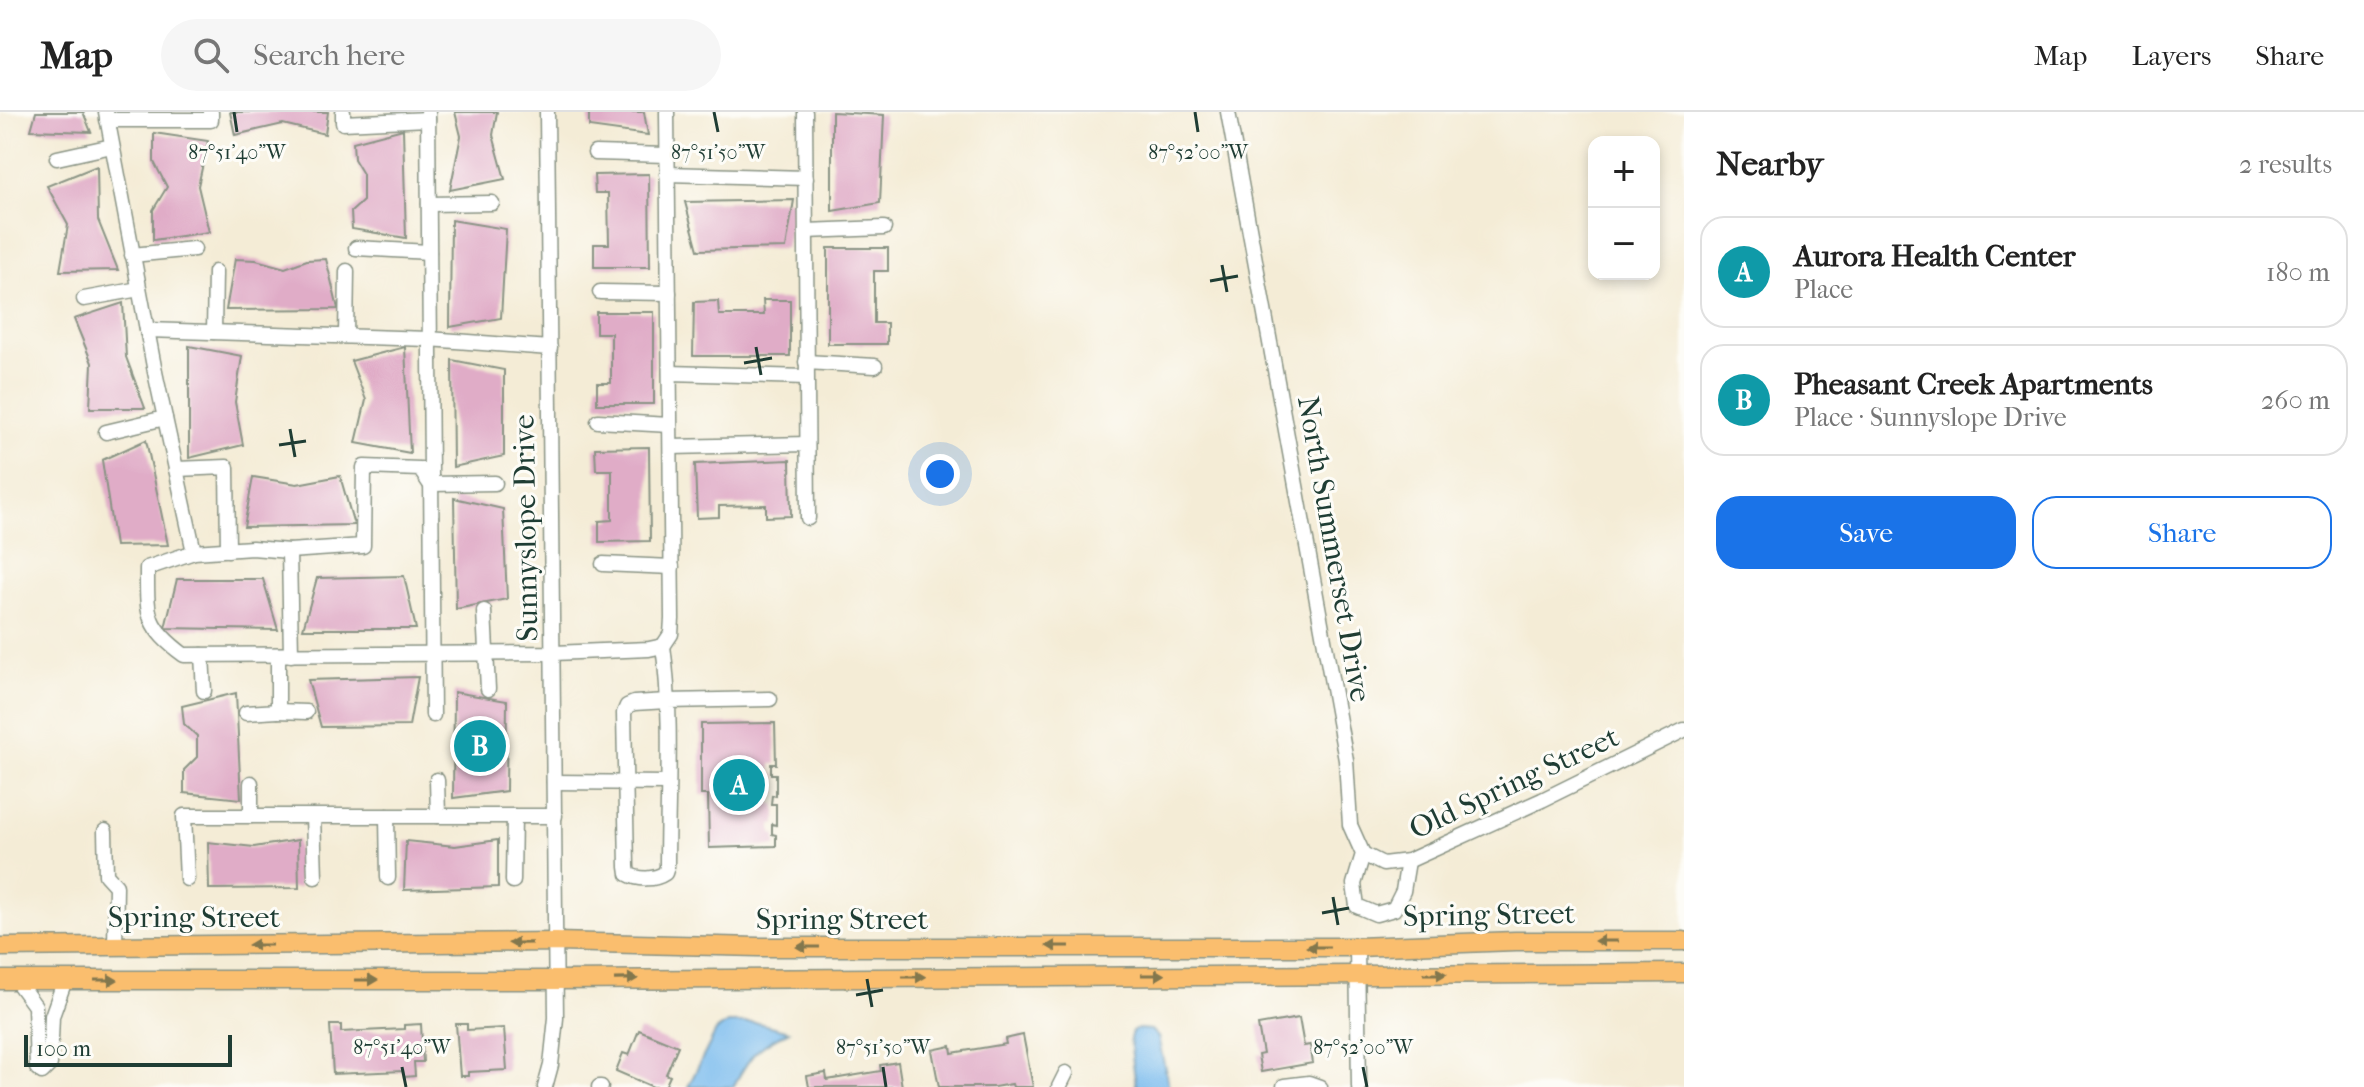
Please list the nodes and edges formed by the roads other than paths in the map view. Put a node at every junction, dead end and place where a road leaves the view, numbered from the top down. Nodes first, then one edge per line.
1 (211, 112) edge
2 (343, 112) edge
3 (547, 112) edge
4 (667, 112) edge
5 (805, 112) edge
6 (1228, 112) edge
7 (106, 116) edge
8 (428, 116) edge
9 (112, 146) junction
10 (595, 153) dead end
11 (667, 155) junction
12 (57, 158) dead end
13 (667, 174) junction
14 (806, 178) junction
15 (492, 203) dead end
16 (429, 204) junction
17 (884, 228) dead end
18 (806, 231) junction
19 (356, 248) dead end
20 (194, 249) dead end
21 (429, 252) junction
22 (132, 255) junction
23 (347, 271) dead end
24 (215, 272) dead end
25 (139, 289) junction
26 (600, 292) dead end
27 (669, 293) junction
28 (84, 299) dead end
29 (147, 330) junction
30 (214, 332) junction
31 (346, 336) junction
32 (429, 339) junction
33 (550, 348) junction
34 (875, 366) dead end
35 (806, 370) junction
36 (670, 373) junction
37 (165, 418) junction
38 (598, 421) dead end
39 (670, 425) junction
40 (106, 432) dead end
41 (807, 444) junction
42 (671, 447) junction
43 (176, 469) junction
44 (495, 483) dead end
45 (430, 484) junction
46 (808, 518) dead end
47 (228, 550) junction
48 (289, 551) junction
49 (194, 552) junction
50 (603, 564) dead end
51 (672, 567) junction
52 (484, 611) dead end
53 (663, 646) junction
54 (484, 652) junction
55 (554, 653) junction
56 (432, 654) junction
57 (202, 655) junction
58 (284, 655) junction
59 (488, 689) dead end
60 (204, 691) dead end
61 (770, 699) dead end
62 (667, 701) junction
63 (278, 711) junction
64 (306, 712) dead end
65 (246, 713) dead end
66 (433, 715) dead end
67 (1684, 732) edge
68 (437, 780) dead end
69 (554, 782) junction
70 (625, 782) junction
71 (251, 783) dead end
72 (667, 783) junction
73 (251, 816) junction
74 (313, 816) junction
75 (387, 816) junction
76 (438, 816) junction
77 (514, 816) junction
78 (555, 816) junction
79 (105, 831) dead end
80 (1363, 854) junction
81 (1408, 861) junction
82 (315, 877) dead end
83 (388, 878) dead end
84 (187, 879) dead end
85 (513, 881) dead end
86 (1684, 941) edge
87 (556, 942) junction
88 (337, 944) junction
89 (41, 946) junction
90 (115, 946) junction
91 (0, 947) edge
92 (1357, 947) junction
93 (1684, 973) edge
94 (1357, 975) junction
95 (8, 980) edge
96 (39, 980) junction
97 (65, 980) junction
98 (335, 980) junction
99 (556, 980) junction
100 (43, 1080) edge
101 (1284, 1086) edge
102 (545, 1087) edge
103 (1320, 1087) edge
104 (1359, 1087) edge

1 - 7 street
2 - 8 street
3 - 33 street, Sunnyslope Drive
4 - 11 street
5 - 14 street
6 - 80 street, North Summerset Drive
7 - 9 street
8 - 16 street
9 - 12 street
9 - 22 street
10 - 11 street
11 - 13 street
13 - 14 street
13 - 27 street
14 - 18 street
15 - 16 street
16 - 21 street
17 - 18 street
18 - 35 street
19 - 21 street
20 - 22 street
21 - 32 street
22 - 25 street
23 - 31 street
24 - 30 street
25 - 28 street
25 - 29 street
26 - 27 street
27 - 36 street
29 - 30 street
29 - 37 street
30 - 31 street
31 - 32 street
32 - 33 street
32 - 45 street
33 - 55 street, Sunnyslope Drive
34 - 35 street
35 - 36 street
35 - 41 street
36 - 39 street
37 - 40 street
37 - 43 street
38 - 39 street
39 - 42 street
41 - 42 street
41 - 46 street
42 - 51 street
43 - 47 street
43 - 49 street
44 - 45 street
45 - 48 street
45 - 56 street
47 - 48 street
47 - 49 street
48 - 58 street
49 - 57 street
50 - 51 street
51 - 53 street
52 - 54 street
53 - 55 street
53 - 62 street
54 - 55 street
54 - 56 street
54 - 59 street
55 - 69 street, Sunnyslope Drive
56 - 58 street
56 - 66 street
57 - 58 street
57 - 60 street
58 - 63 street
61 - 62 street
62 - 70 street
62 - 72 street
63 - 64 street
63 - 65 street
67 - 81 street, Old Spring Street
68 - 76 street
69 - 70 street
69 - 78 street, Sunnyslope Drive
70 - 72 street
70 - 72 street
71 - 73 street
73 - 74 street
73 - 84 street
74 - 75 street
74 - 82 street
75 - 76 street
75 - 83 street
76 - 77 street
77 - 78 street
77 - 85 street
78 - 87 street, Sunnyslope Drive
79 - 90 street
80 - 81 street, Old Spring Street
80 - 81 street
86 -> 92 main road, Spring Street
87 -> 88 main road, Spring Street
92 -> 87 main road, Spring Street
87 - 99 street, Sunnyslope Drive
88 -> 90 main road, Spring Street
88 - 98 main road
89 - 90 main road, Spring Street
89 - 91 main road, Spring Street
89 - 96 main road
92 - 94 street
94 -> 93 main road, Spring Street
99 -> 94 main road, Spring Street
94 - 104 street
95 - 96 main road, Spring Street
95 - 100 street
96 - 97 main road, Spring Street
97 -> 98 main road, Spring Street
97 - 100 street
98 -> 99 main road, Spring Street
99 - 102 street, Sunnyslope Drive
101 - 103 street

